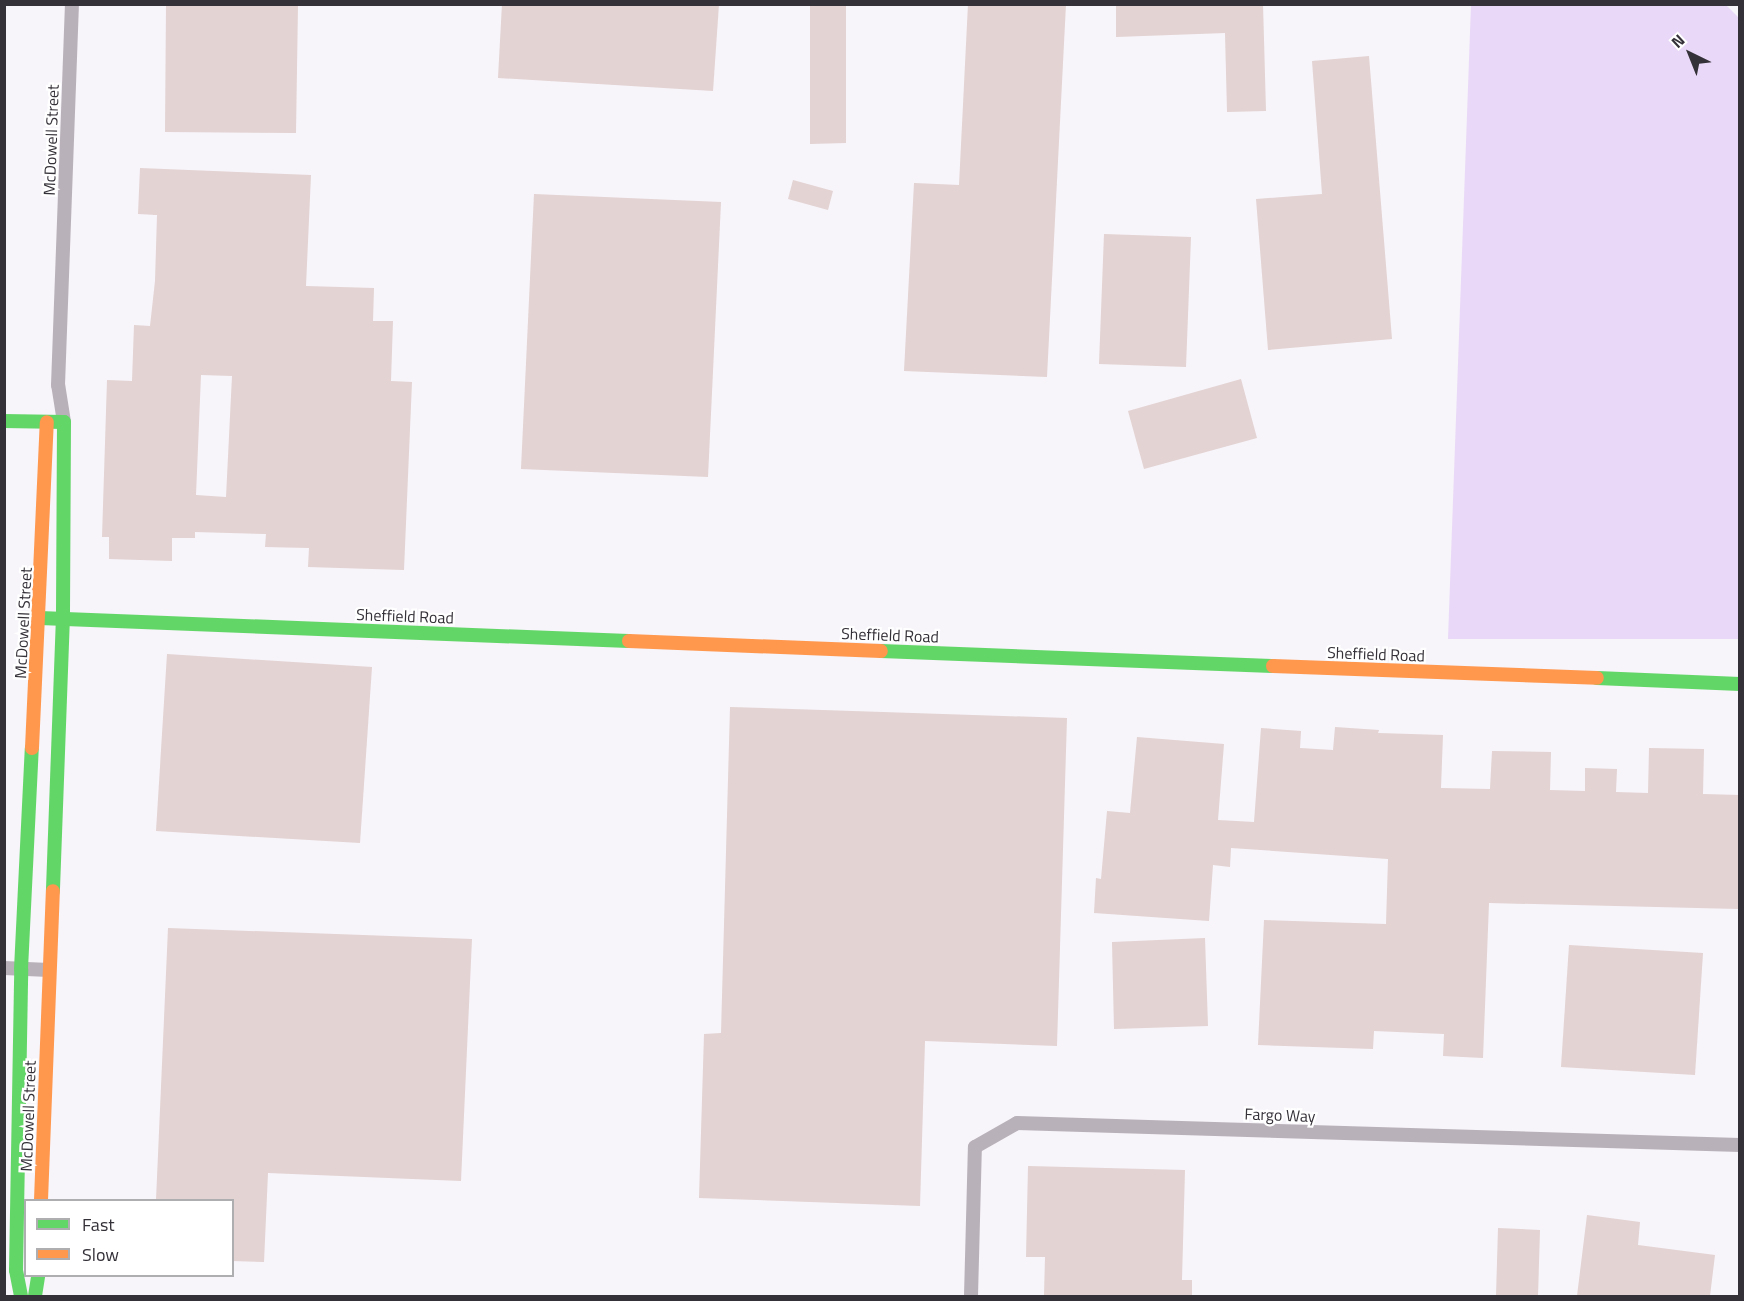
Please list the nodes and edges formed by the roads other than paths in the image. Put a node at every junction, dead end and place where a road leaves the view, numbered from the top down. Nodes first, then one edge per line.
1 (72, 4) edge
2 (58, 385) junction
3 (4, 421) edge
4 (47, 422) junction
5 (64, 422) junction
6 (40, 618) junction
7 (63, 619) junction
8 (1740, 684) edge
9 (4, 968) edge
10 (21, 969) junction
11 (50, 970) junction
12 (1740, 1145) edge
13 (42, 1199) edge
14 (15, 1270) edge
15 (38, 1277) edge
16 (21, 1296) edge
17 (35, 1296) edge
18 (970, 1296) edge

1 - 2 street, McDowell Street
2 - 4 street, McDowell Street
2 - 5 street, McDowell Street
3 - 4 street
4 - 5 street
4 - 6 street, McDowell Street
5 - 7 street, McDowell Street
6 - 7 street, Sheffield Road
6 - 10 street, McDowell Street
7 - 8 street, Sheffield Road
7 - 11 street, McDowell Street
9 - 10 street
10 - 11 street
10 - 14 street, McDowell Street
11 - 13 street, McDowell Street
12 - 18 street, Fargo Way
14 - 16 street, McDowell Street
15 - 17 street

